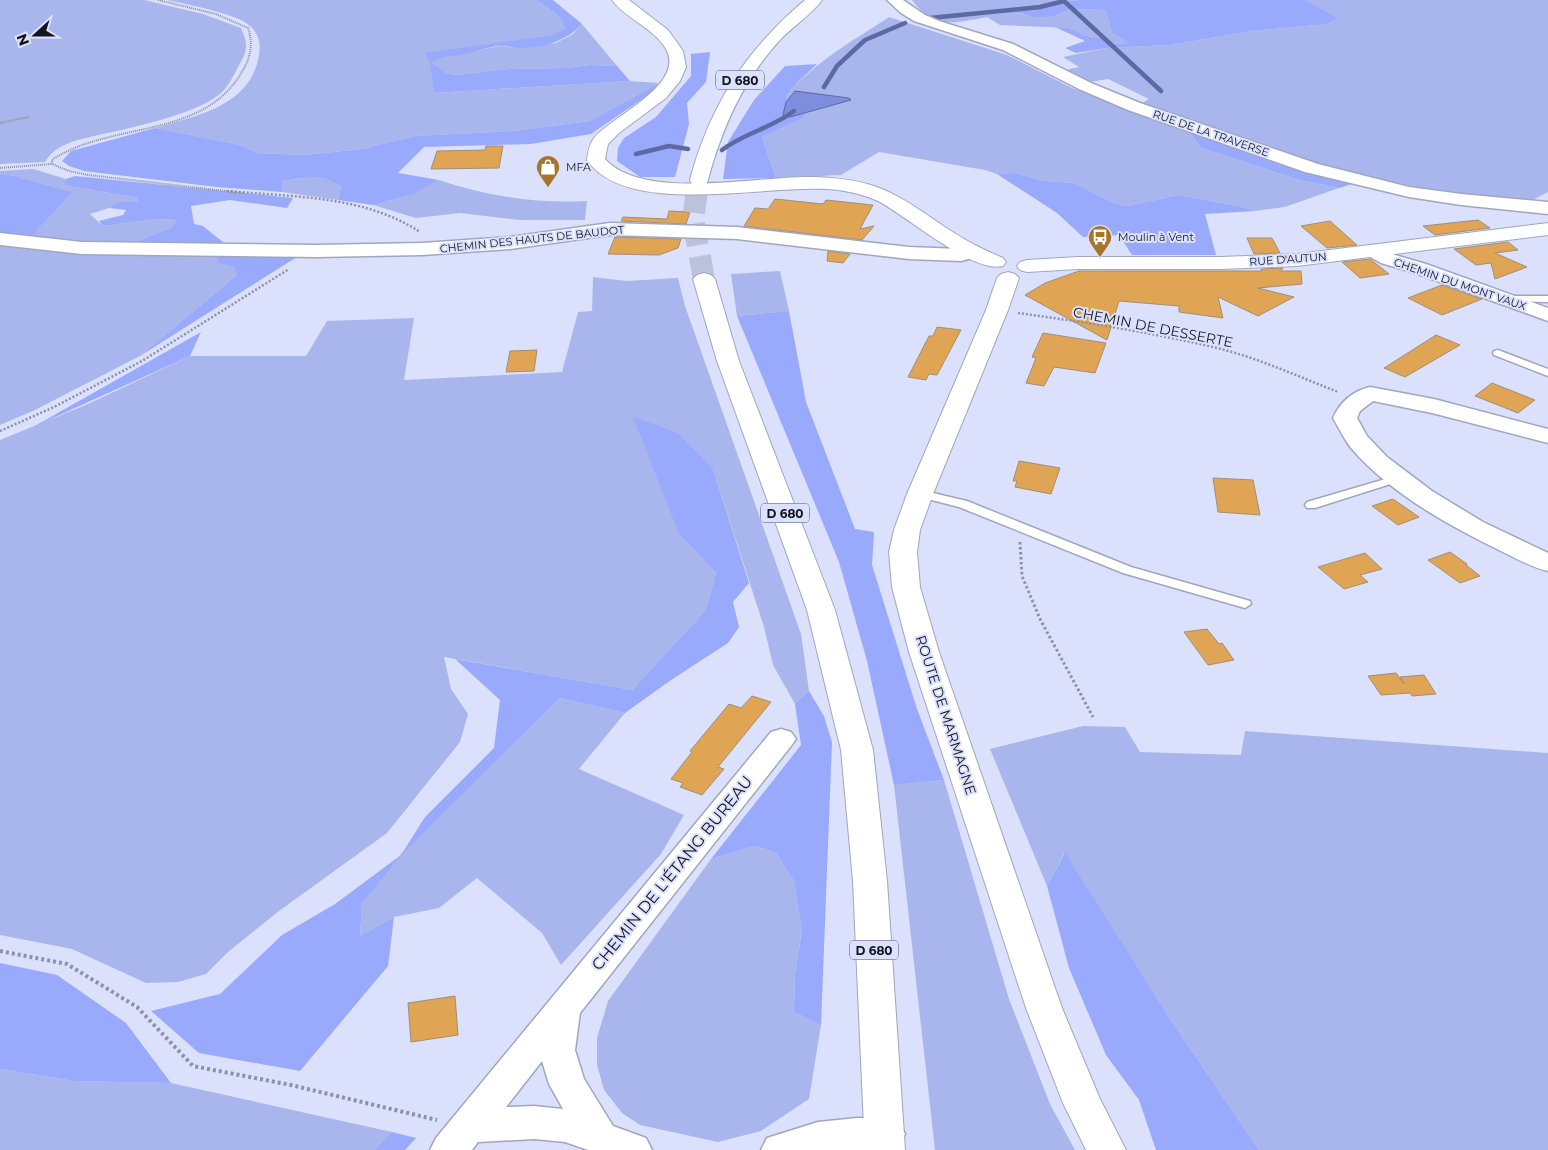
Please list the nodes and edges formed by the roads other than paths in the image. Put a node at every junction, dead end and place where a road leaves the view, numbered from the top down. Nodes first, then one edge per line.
1 (620, 0) edge
2 (814, 0) edge
3 (894, 0) edge
4 (699, 180) tunnel mouth
5 (1548, 208) edge
6 (1548, 229) edge
7 (0, 238) edge
8 (1374, 251) junction
9 (973, 252) junction
10 (1010, 269) junction
11 (704, 279) tunnel mouth
12 (1503, 298) junction
13 (1548, 299) edge
14 (1548, 315) edge
15 (1498, 353) dead end
16 (1548, 373) edge
17 (1548, 436) edge
18 (1399, 478) junction
19 (920, 494) junction
20 (1311, 505) dead end
21 (1548, 563) edge
22 (1245, 604) dead end
23 (780, 739) dead end
24 (563, 1008) junction
25 (599, 1136) junction
26 (459, 1138) edge
27 (885, 1142) edge
28 (633, 1150) edge
29 (780, 1150) edge
30 (1106, 1150) edge

1 - 9 main road
2 - 4 main road, D 680
3 - 5 street, RUE DE LA TRAVERSE
6 - 8 main road, RUE D'AUTUN
7 - 9 street, CHEMIN DES HAUTS DE BAUDOT
8 - 10 main road, RUE D'AUTUN
8 - 12 street, CHEMIN DU MONT VAUX
9 - 10 main road
10 - 19 main road, ROUTE DE MARMAGNE
11 - 27 main road, D 680
12 - 13 lane
12 - 14 street, CHEMIN DU MONT VAUX
15 - 16 lane
17 - 18 street
18 - 20 lane
18 - 21 street
19 - 22 lane
19 - 30 main road, ROUTE DE MARMAGNE
23 - 24 street, CHEMIN DE L'ÉTANG BUREAU
24 - 25 street
24 - 26 street, CHEMIN DE L'ÉTANG BUREAU
25 - 26 street
25 - 28 street
27 - 29 street

